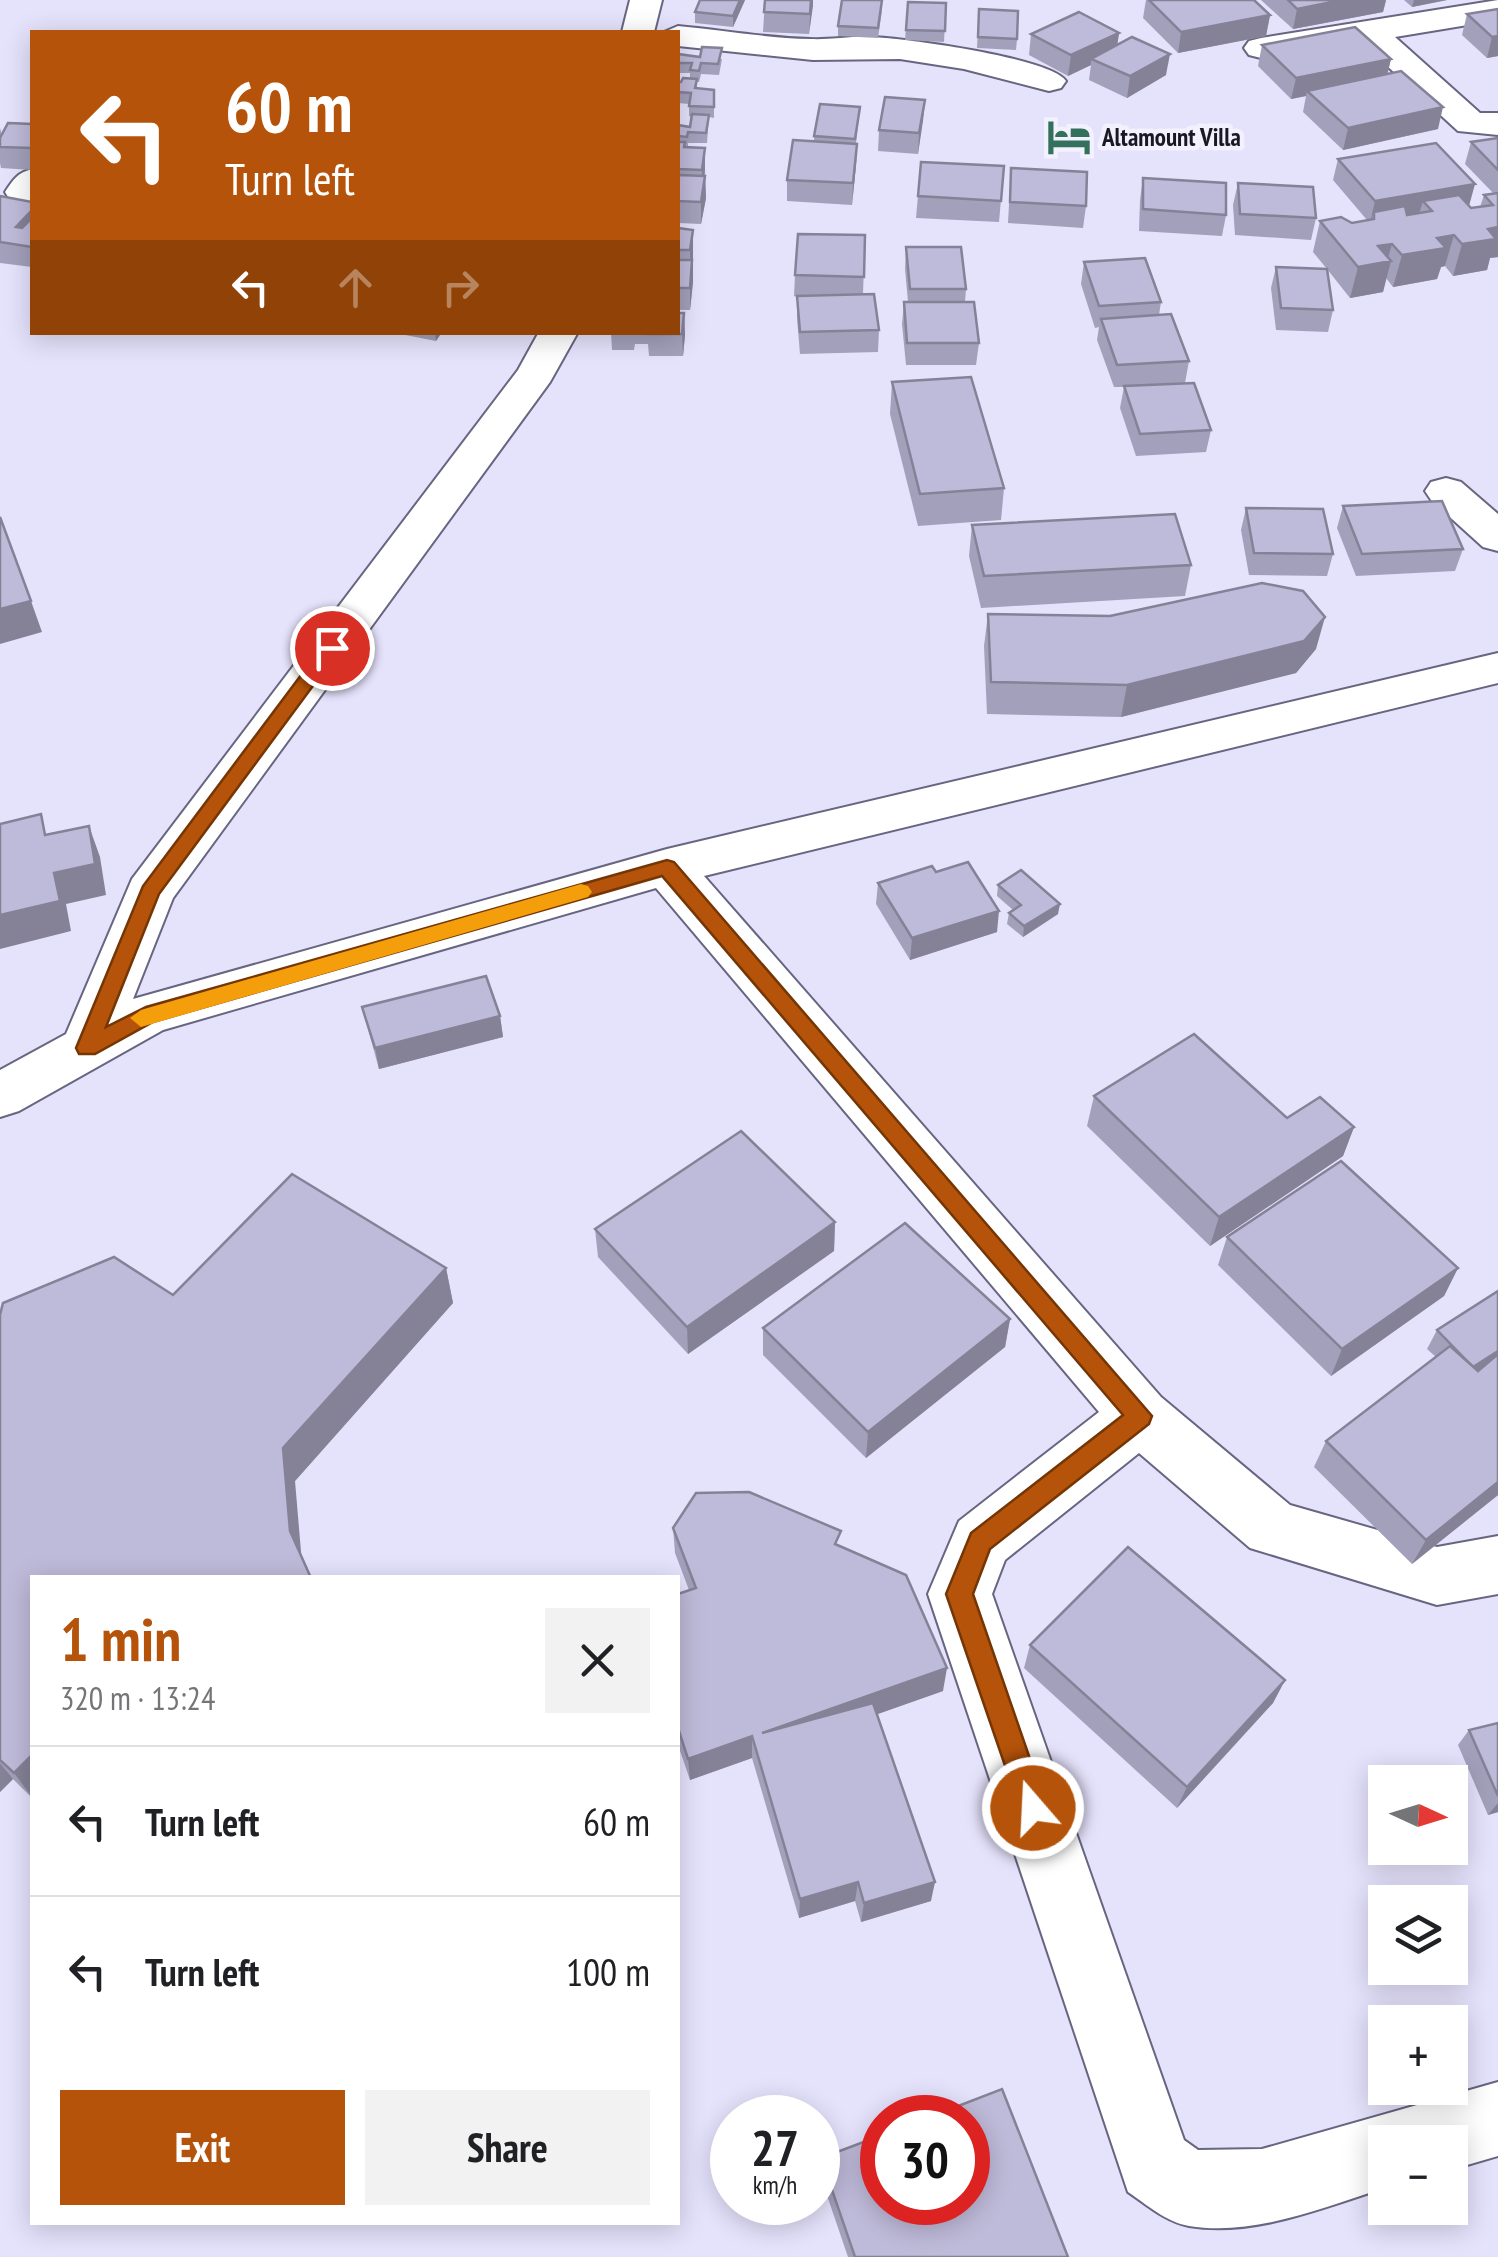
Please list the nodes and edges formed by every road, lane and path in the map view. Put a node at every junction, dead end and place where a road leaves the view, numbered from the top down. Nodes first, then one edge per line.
1 (646, 0) edge
2 (1498, 10) edge
3 (640, 30) edge
4 (1371, 33) junction
5 (680, 36) edge
6 (1261, 48) edge
7 (1050, 81) dead end
8 (1498, 124) edge
9 (557, 335) edge
10 (1446, 491) dead end
11 (1498, 537) edge
12 (1498, 668) edge
13 (667, 868) junction
14 (87, 1048) junction
15 (0, 1096) edge
16 (1140, 1416) junction
17 (1498, 1566) edge
18 (1498, 2119) edge
19 (1468, 2127) edge
20 (1368, 2157) edge

1 - 3 street
2 - 4 street
4 - 6 street
4 - 8 street
5 - 7 street
9 - 14 street
10 - 11 street
12 - 13 street
13 - 14 street
13 - 16 street
14 - 15 street
16 - 17 street
16 - 20 street
18 - 19 street

